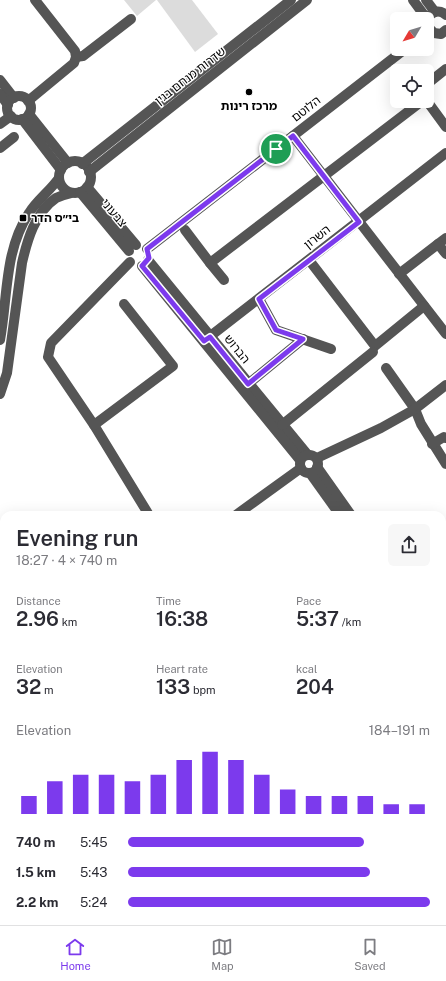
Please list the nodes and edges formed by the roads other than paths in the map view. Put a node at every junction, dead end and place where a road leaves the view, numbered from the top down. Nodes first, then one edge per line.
1 (35, 0) edge
2 (291, 0) edge
3 (307, 0) edge
4 (413, 0) edge
5 (426, 0) edge
6 (421, 12) edge
7 (428, 12) edge
8 (446, 15) edge
9 (434, 19) edge
10 (131, 20) dead end
11 (434, 33) edge
12 (444, 35) edge
13 (396, 56) edge
14 (76, 57) junction
15 (446, 69) edge
16 (434, 78) edge
17 (0, 80) edge
18 (0, 94) edge
19 (11, 101) junction
20 (28, 101) junction
21 (413, 108) edge
22 (432, 108) edge
23 (11, 116) junction
24 (25, 117) junction
25 (0, 124) edge
26 (446, 127) edge
27 (293, 136) junction
28 (14, 138) dead end
29 (0, 148) edge
30 (446, 153) edge
31 (82, 164) junction
32 (62, 170) junction
33 (89, 172) junction
34 (323, 176) junction
35 (79, 191) junction
36 (359, 222) junction
37 (185, 230) dead end
38 (442, 241) edge
39 (132, 248) junction
40 (147, 249) junction
41 (446, 254) edge
42 (309, 260) junction
43 (130, 262) junction
44 (145, 263) junction
45 (210, 263) junction
46 (399, 274) junction
47 (224, 280) dead end
48 (259, 299) junction
49 (124, 304) dead end
50 (424, 306) junction
51 (446, 334) edge
52 (207, 339) junction
53 (303, 339) junction
54 (0, 340) edge
55 (331, 349) dead end
56 (373, 352) dead end
57 (386, 368) dead end
58 (248, 384) junction
59 (446, 385) edge
60 (0, 394) edge
61 (415, 409) junction
62 (94, 425) junction
63 (282, 425) junction
64 (446, 438) edge
65 (432, 444) junction
66 (303, 461) junction
67 (446, 464) edge
68 (315, 466) junction
69 (147, 511) edge
70 (241, 511) edge
71 (338, 511) edge
72 (348, 511) edge

1 - 14 street
2 - 31 street, שדרות מנחם בגין
3 - 33 street, שדרות מנחם בגין
4 - 6 street
5 - 7 street
8 - 9 street
10 - 14 street
11 - 12 street
13 - 27 street, הלוטם
14 - 20 street
15 - 16 street
17 - 19 street
18 - 19 street
19 - 20 street
19 - 23 street
20 - 24 street
21 - 34 street
22 - 26 street
23 - 24 street
23 - 25 street
24 - 32 street
27 - 34 street
27 - 40 street, הלוטם
28 - 29 street
30 - 36 street, השרון
31 - 32 street
31 - 33 street
32 - 35 street
32 - 54 street
33 - 35 street
34 - 36 street
34 - 45 street
35 - 39 street, צבעוני
35 - 60 street
36 - 42 street, השרון
36 - 46 street
37 - 45 street
38 - 41 street
38 - 46 street
39 - 40 street
39 - 43 street
40 - 44 street
42 - 48 street, השרון
42 - 50 street
43 - 44 street
43 - 62 street
44 - 52 street, הברוש
45 - 47 street
46 - 50 street
48 - 52 street, השרון
48 - 53 street
49 - 62 street
50 - 51 street
52 - 58 street, הברוש
52 - 66 street, הברוש
53 - 55 street
53 - 58 street
56 - 63 street
57 - 61 street
58 - 63 street, הברוש
59 - 61 street
61 - 65 street
61 - 68 street
62 - 69 street
63 - 66 street, הברוש
64 - 65 street
65 - 67 street
66 - 68 street
66 - 68 street
66 - 70 street
68 - 71 street
68 - 72 street

